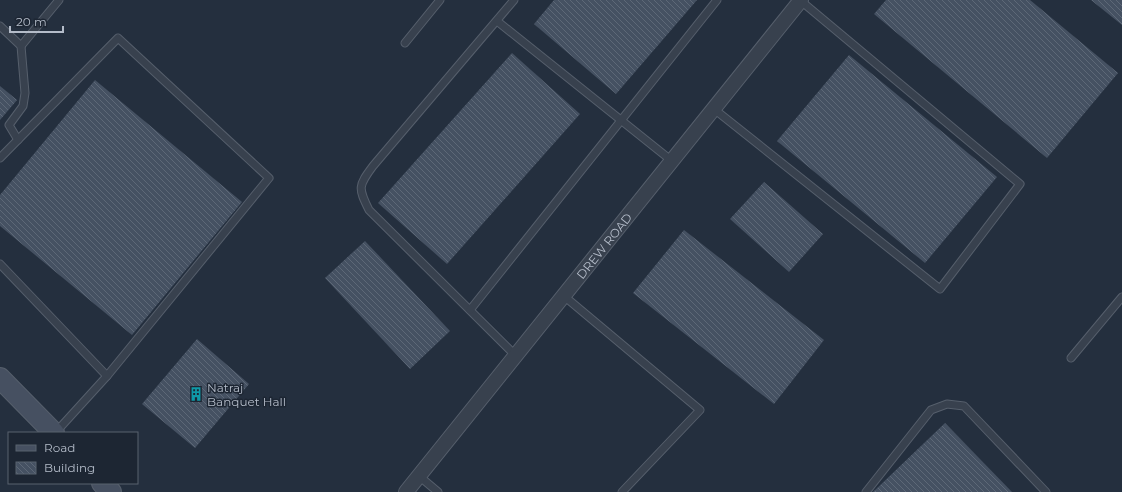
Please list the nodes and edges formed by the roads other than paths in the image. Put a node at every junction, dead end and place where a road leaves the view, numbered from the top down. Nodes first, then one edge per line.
1 (59, 0) edge
2 (440, 0) edge
3 (514, 0) edge
4 (717, 0) edge
5 (801, 0) edge
6 (497, 21) junction
7 (0, 26) edge
8 (405, 43) dead end
9 (21, 46) junction
10 (714, 109) junction
11 (621, 121) junction
12 (18, 140) junction
13 (0, 158) edge
14 (672, 161) junction
15 (0, 264) edge
16 (564, 296) junction
17 (1122, 297) edge
18 (470, 310) junction
19 (516, 356) junction
20 (1071, 358) dead end
21 (107, 376) junction
22 (0, 378) edge
23 (53, 432) edge
24 (55, 432) edge
25 (419, 476) junction
26 (103, 484) edge
27 (111, 492) edge
28 (406, 492) edge
29 (438, 492) edge
30 (622, 492) edge
31 (866, 492) edge
32 (1046, 492) edge

1 - 9 lane
2 - 8 lane
3 - 6 lane
4 - 11 lane
5 - 10 street, DREW ROAD
5 - 10 lane
6 - 11 lane
6 - 18 lane
7 - 9 lane
9 - 12 lane
10 - 14 street, DREW ROAD
11 - 14 lane
11 - 18 lane
12 - 13 lane
12 - 21 lane
14 - 16 street, DREW ROAD
15 - 21 lane
16 - 19 street, DREW ROAD
16 - 30 lane
17 - 20 lane
18 - 19 lane
19 - 25 street, DREW ROAD
21 - 24 lane
22 - 23 main road
25 - 28 street, DREW ROAD
25 - 29 lane
26 - 27 main road
31 - 32 lane

